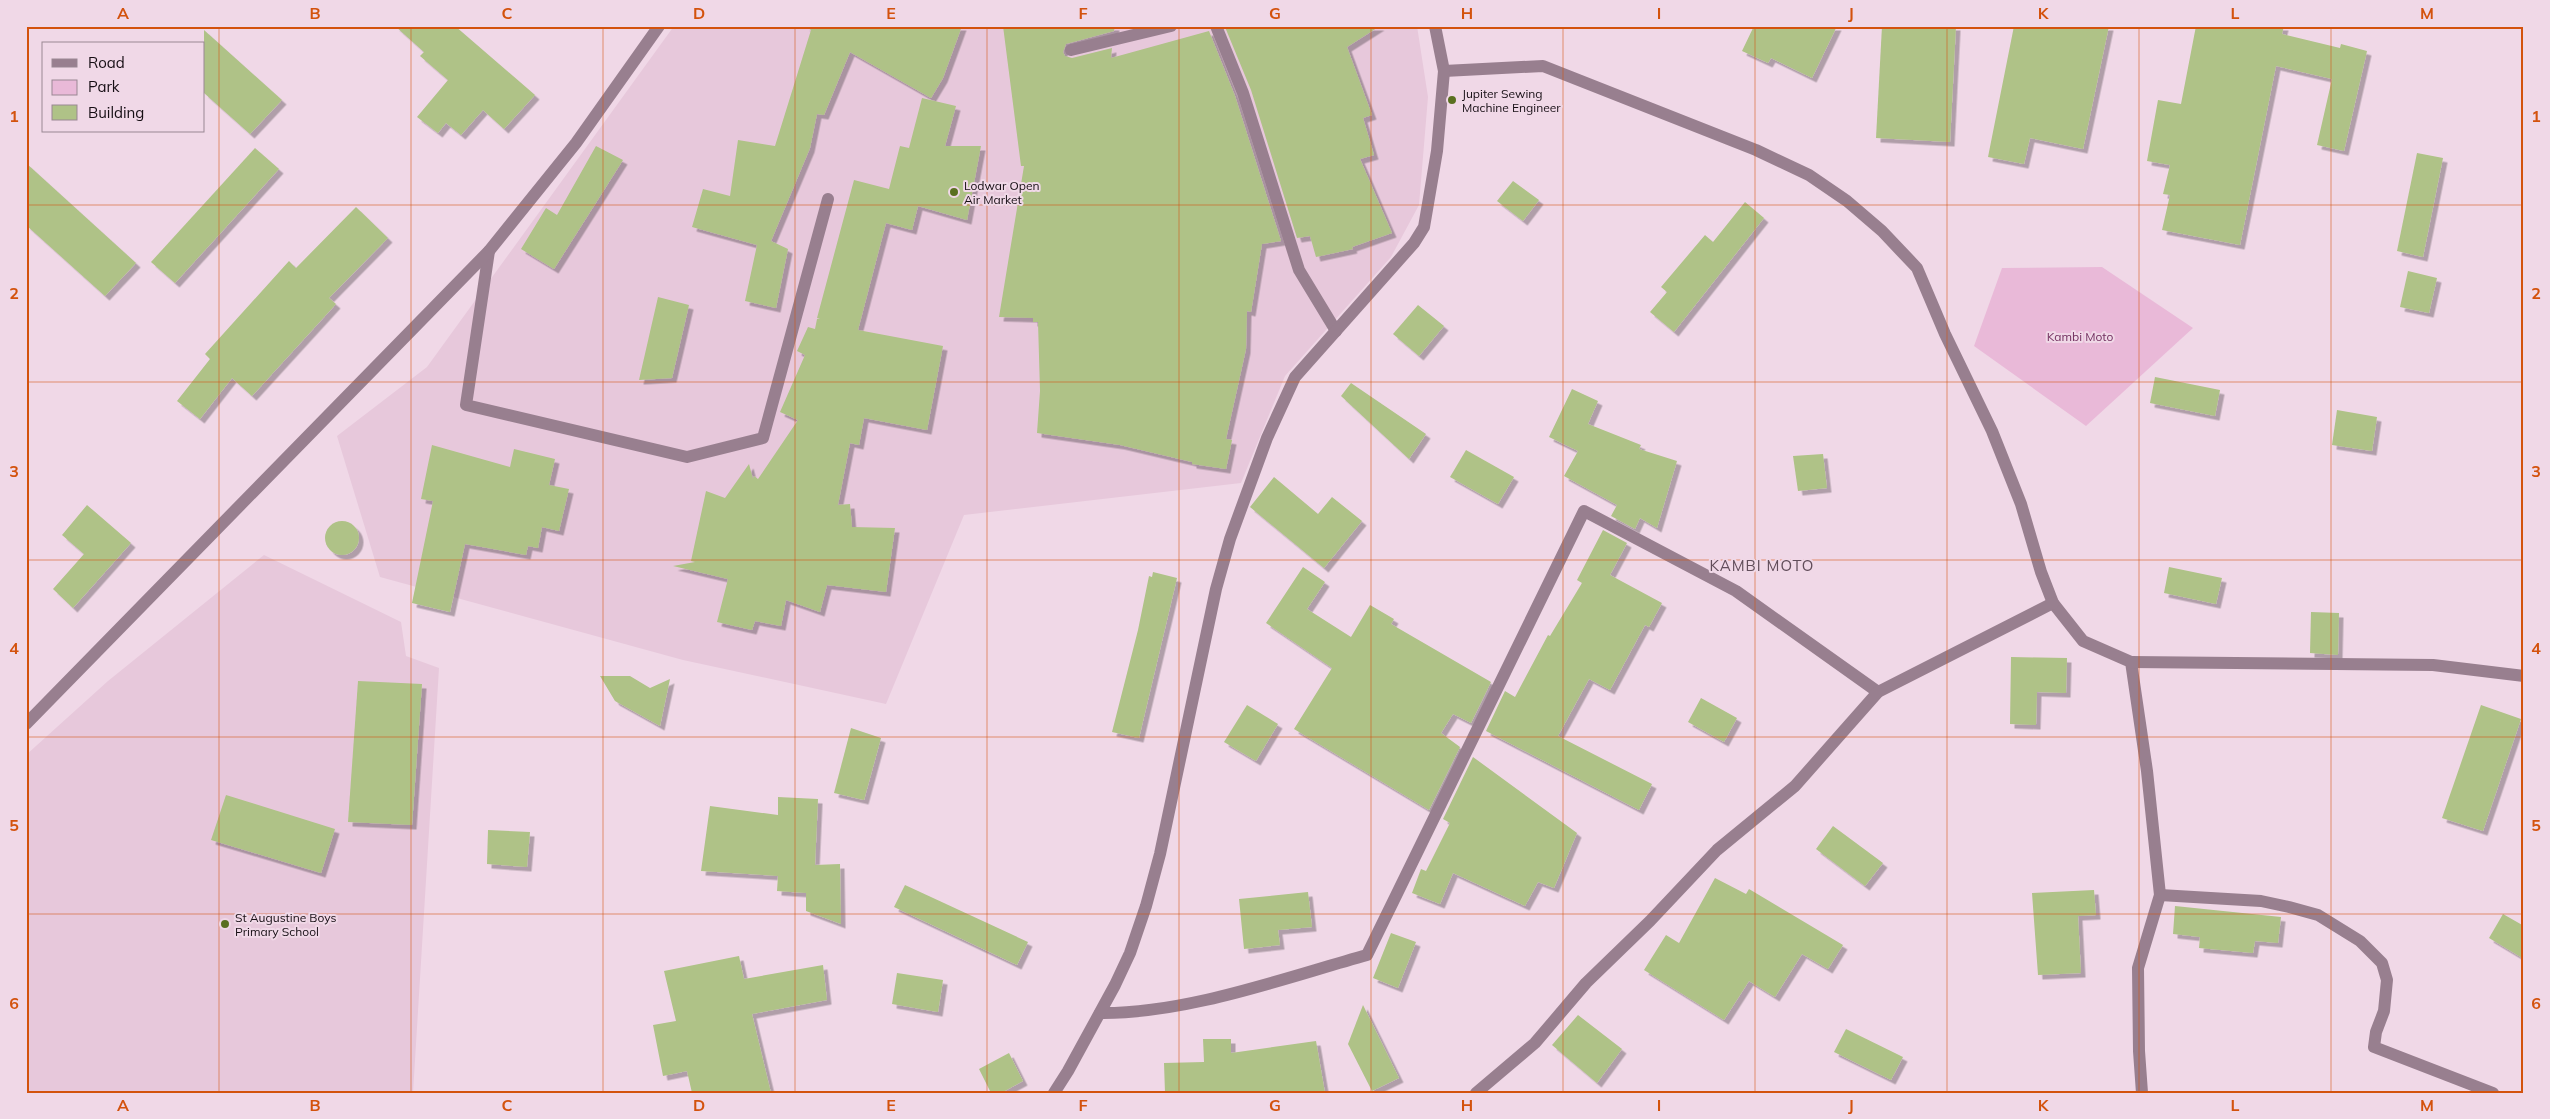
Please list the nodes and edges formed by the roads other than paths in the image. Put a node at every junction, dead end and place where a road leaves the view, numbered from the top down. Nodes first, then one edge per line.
1 (659, 26) edge
2 (1171, 26) edge
3 (1216, 26) edge
4 (1435, 26) edge
5 (1071, 50) dead end
6 (1444, 71) junction
7 (828, 199) dead end
8 (489, 251) junction
9 (1336, 332) junction
10 (2053, 603) junction
11 (2130, 662) junction
12 (2524, 676) edge
13 (1878, 692) junction
14 (26, 724) edge
15 (2160, 895) junction
16 (1100, 1013) junction
17 (1054, 1093) edge
18 (1476, 1093) edge
19 (2142, 1093) edge
20 (2492, 1093) edge

1 - 8 street
2 - 5 street
3 - 9 street
4 - 6 street
6 - 9 street
6 - 10 street
7 - 8 street
8 - 14 street
9 - 16 street
10 - 11 street
10 - 13 street
11 - 12 street
11 - 15 street
13 - 16 street
13 - 18 street
15 - 19 street
15 - 20 street
16 - 17 street

